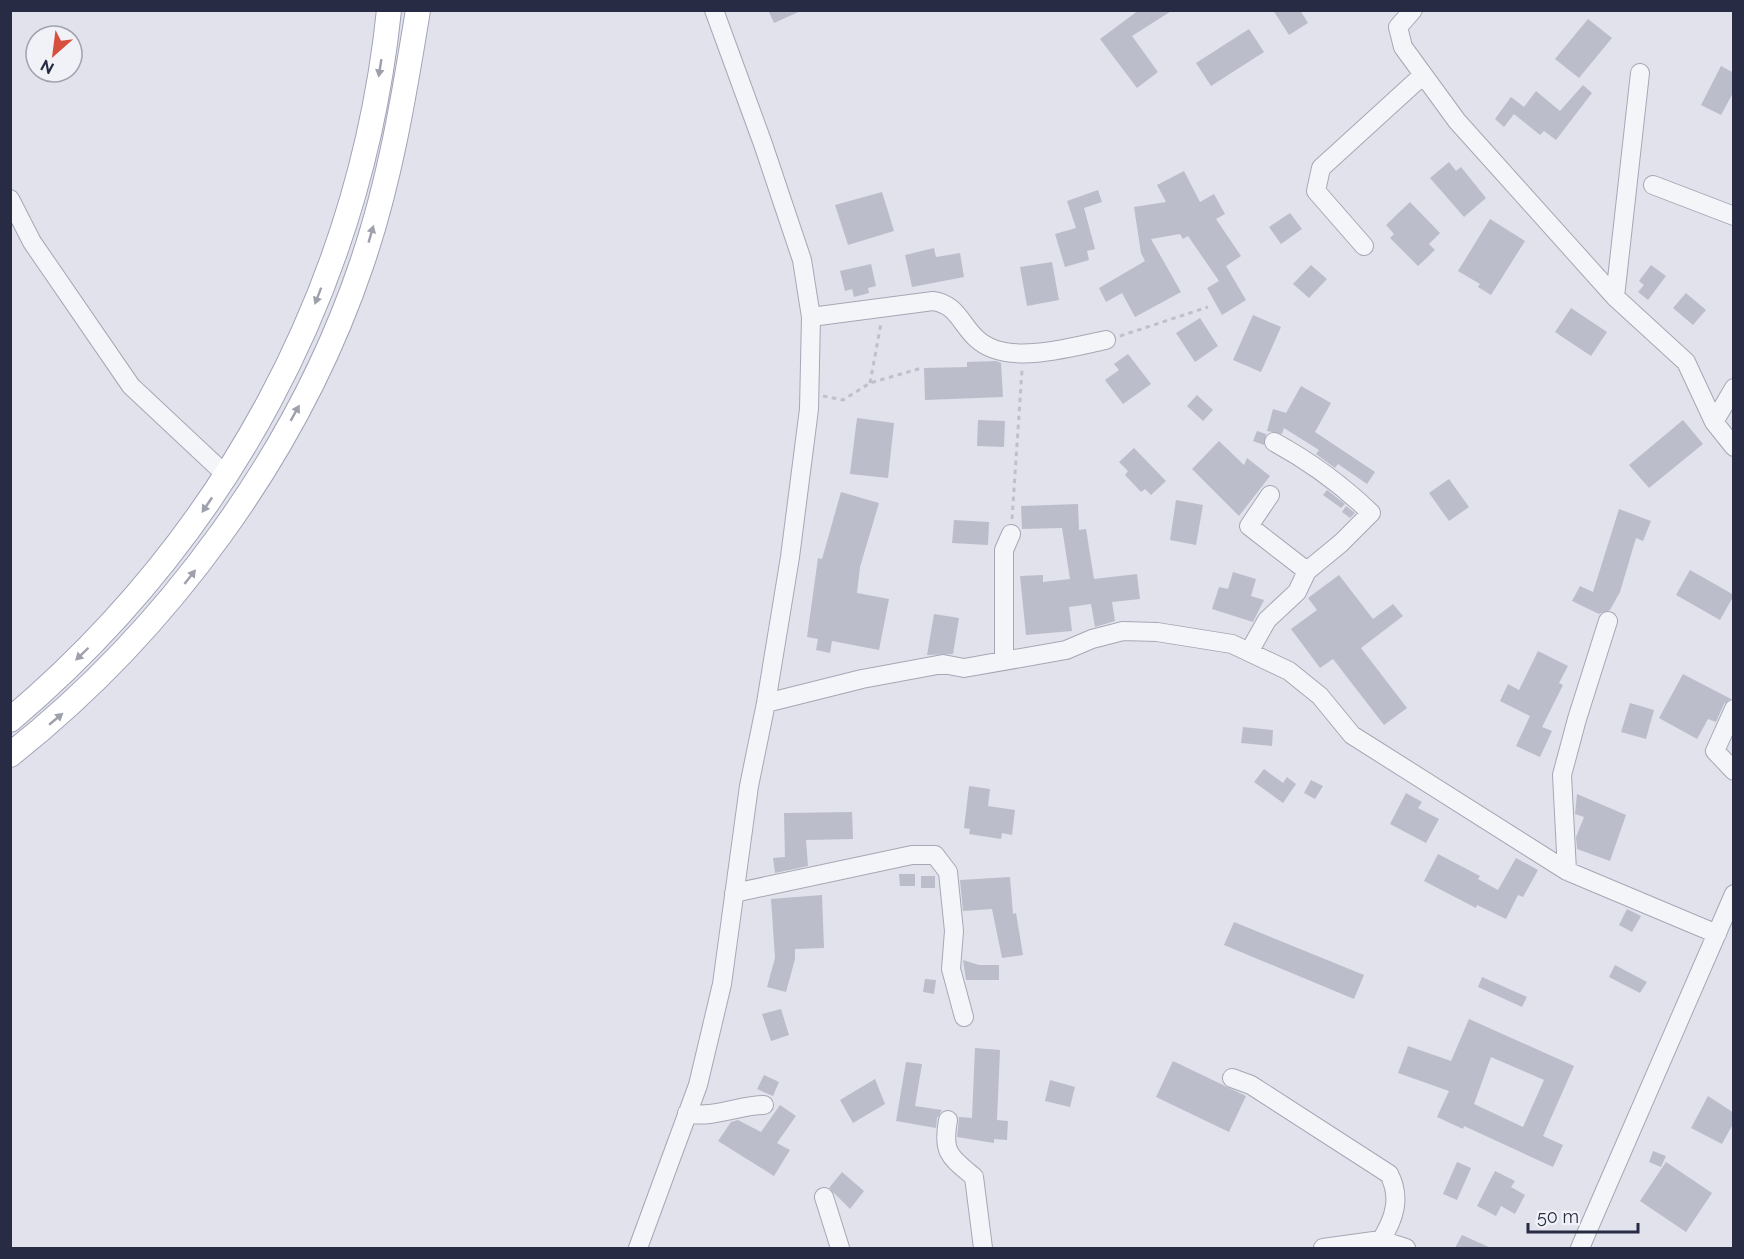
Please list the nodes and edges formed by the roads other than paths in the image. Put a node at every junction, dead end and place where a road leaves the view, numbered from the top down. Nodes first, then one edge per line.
1 (389, 10) edge
2 (418, 10) edge
3 (714, 10) edge
4 (1413, 10) edge
5 (1640, 73) dead end
6 (1423, 75) junction
7 (1653, 185) dead end
8 (10, 199) edge
9 (1734, 216) edge
10 (1364, 246) dead end
11 (1615, 297) junction
12 (811, 317) junction
13 (1106, 340) road end
14 (1734, 388) edge
15 (1714, 422) junction
16 (1274, 442) dead end
17 (1734, 447) edge
18 (227, 476) junction
19 (1270, 495) dead end
20 (1011, 534) road end
21 (1307, 571) junction
22 (1608, 621) dead end
23 (1249, 652) junction
24 (1004, 661) junction
25 (766, 703) junction
26 (1734, 709) edge
27 (10, 720) edge
28 (10, 755) edge
29 (1734, 771) edge
30 (1567, 871) junction
31 (735, 893) junction
32 (1734, 894) edge
33 (1717, 934) junction
34 (964, 1017) dead end
35 (1232, 1078) dead end
36 (764, 1105) dead end
37 (687, 1113) junction
38 (948, 1120) dead end
39 (824, 1197) dead end
40 (1382, 1240) junction
41 (638, 1248) edge
42 (840, 1248) edge
43 (983, 1248) edge
44 (1323, 1248) edge
45 (1406, 1248) edge
46 (1580, 1248) edge

1 -> 18 main road
28 -> 2 main road
3 - 12 street
4 - 6 street
5 - 11 street
6 - 10 street
6 - 11 street
7 - 9 street
8 - 18 street
11 - 15 street
12 - 13 street
12 - 25 street
14 - 15 street
15 - 17 street
16 - 21 street
18 -> 27 main road
19 - 21 street
20 - 24 street
21 - 23 street
22 - 30 street
23 - 24 street
23 - 30 street
24 - 25 street
25 - 31 street
26 - 29 street
30 - 33 street
31 - 34 street
31 - 37 street
32 - 33 street
33 - 46 street
35 - 40 street
36 - 37 street
37 - 41 street
38 - 43 street
39 - 42 street
40 - 44 street
40 - 45 street

